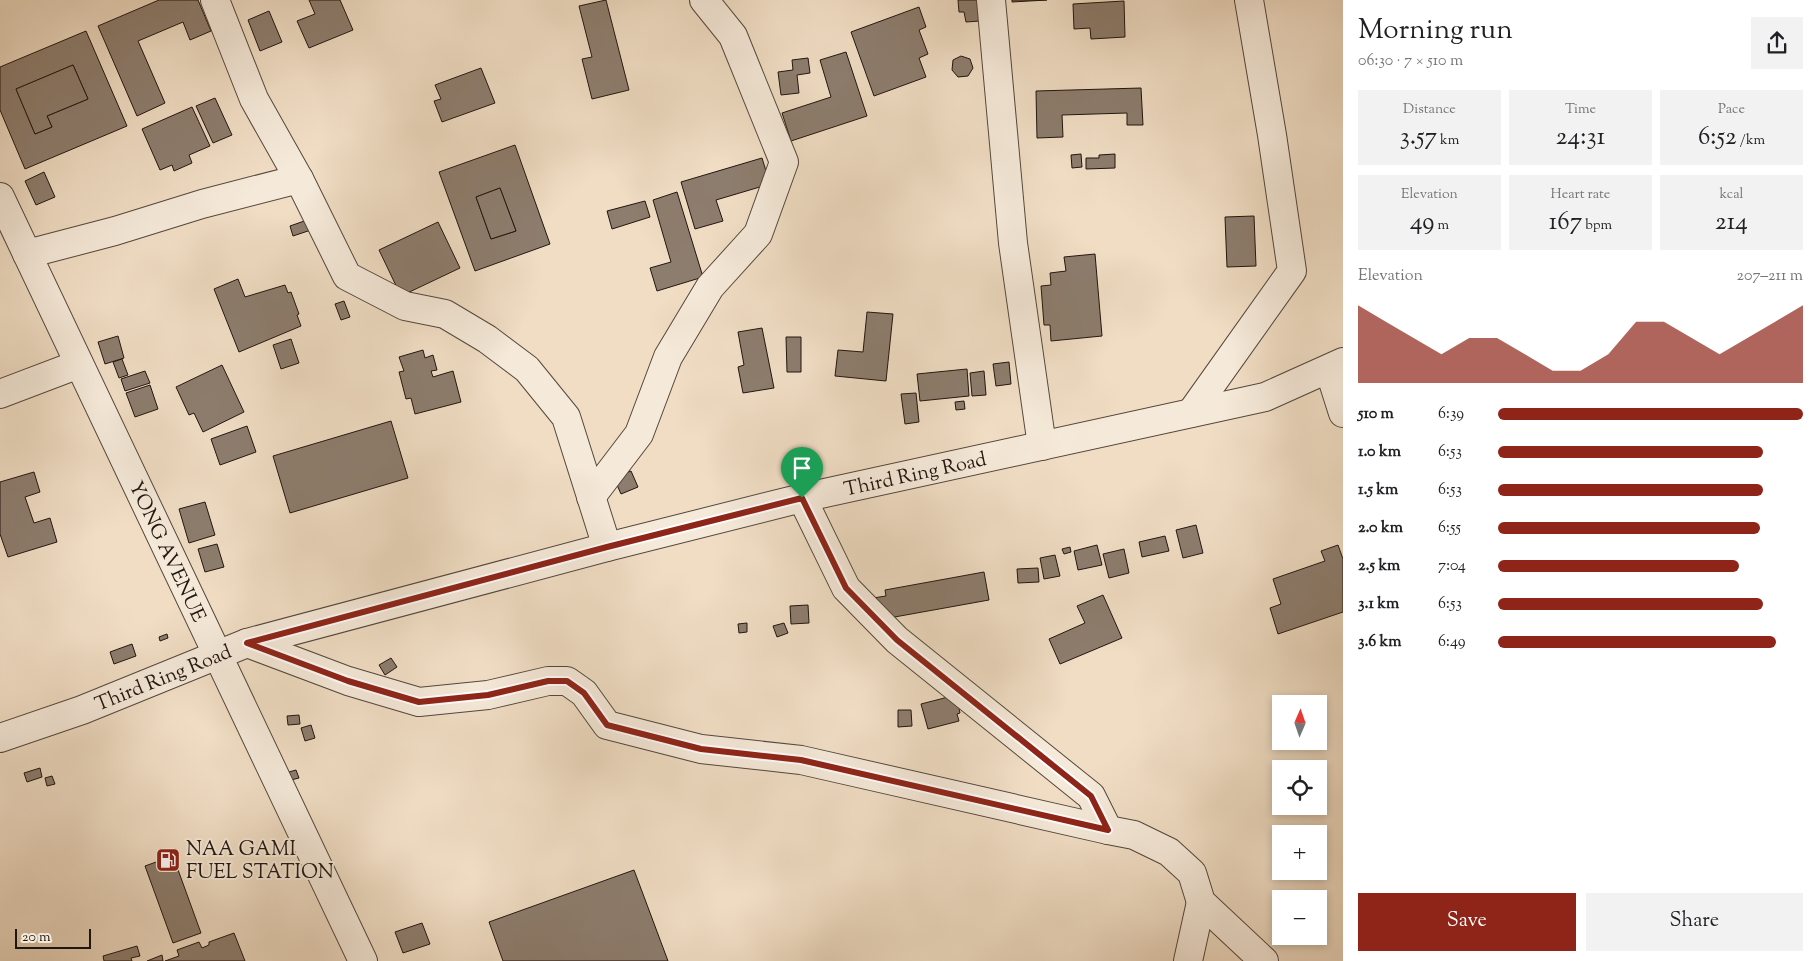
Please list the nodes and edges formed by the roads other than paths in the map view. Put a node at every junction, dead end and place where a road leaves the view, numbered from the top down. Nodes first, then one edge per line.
1 (215, 0) edge
2 (704, 0) edge
3 (991, 0) edge
4 (1249, 0) edge
5 (299, 179) junction
6 (0, 198) edge
7 (27, 254) junction
8 (79, 364) junction
9 (1336, 366) edge
10 (0, 394) edge
11 (1191, 413) junction
12 (1343, 413) edge
13 (1042, 446) junction
14 (591, 497) junction
15 (802, 498) junction
16 (607, 547) junction
17 (247, 643) junction
18 (218, 654) junction
19 (0, 738) edge
20 (1108, 830) junction
21 (1202, 902) junction
22 (363, 961) edge
23 (1188, 961) edge
24 (1264, 961) edge

1 - 5 street
2 - 14 street
3 - 13 street
4 - 11 street
5 - 7 street
5 - 14 street
6 - 7 street, YONG AVENUE
7 - 8 street, YONG AVENUE
8 - 10 street
8 - 18 street, YONG AVENUE
9 - 11 street, Third Ring Road
9 - 12 street
11 - 13 street, Third Ring Road
13 - 15 street, Third Ring Road
14 - 16 street
15 - 16 street, Third Ring Road
15 - 20 street
16 - 17 street, Third Ring Road
17 - 18 street, Third Ring Road
17 - 20 street
18 - 19 street, Third Ring Road
18 - 22 street, YONG AVENUE
20 - 21 street
21 - 23 street
21 - 24 street

